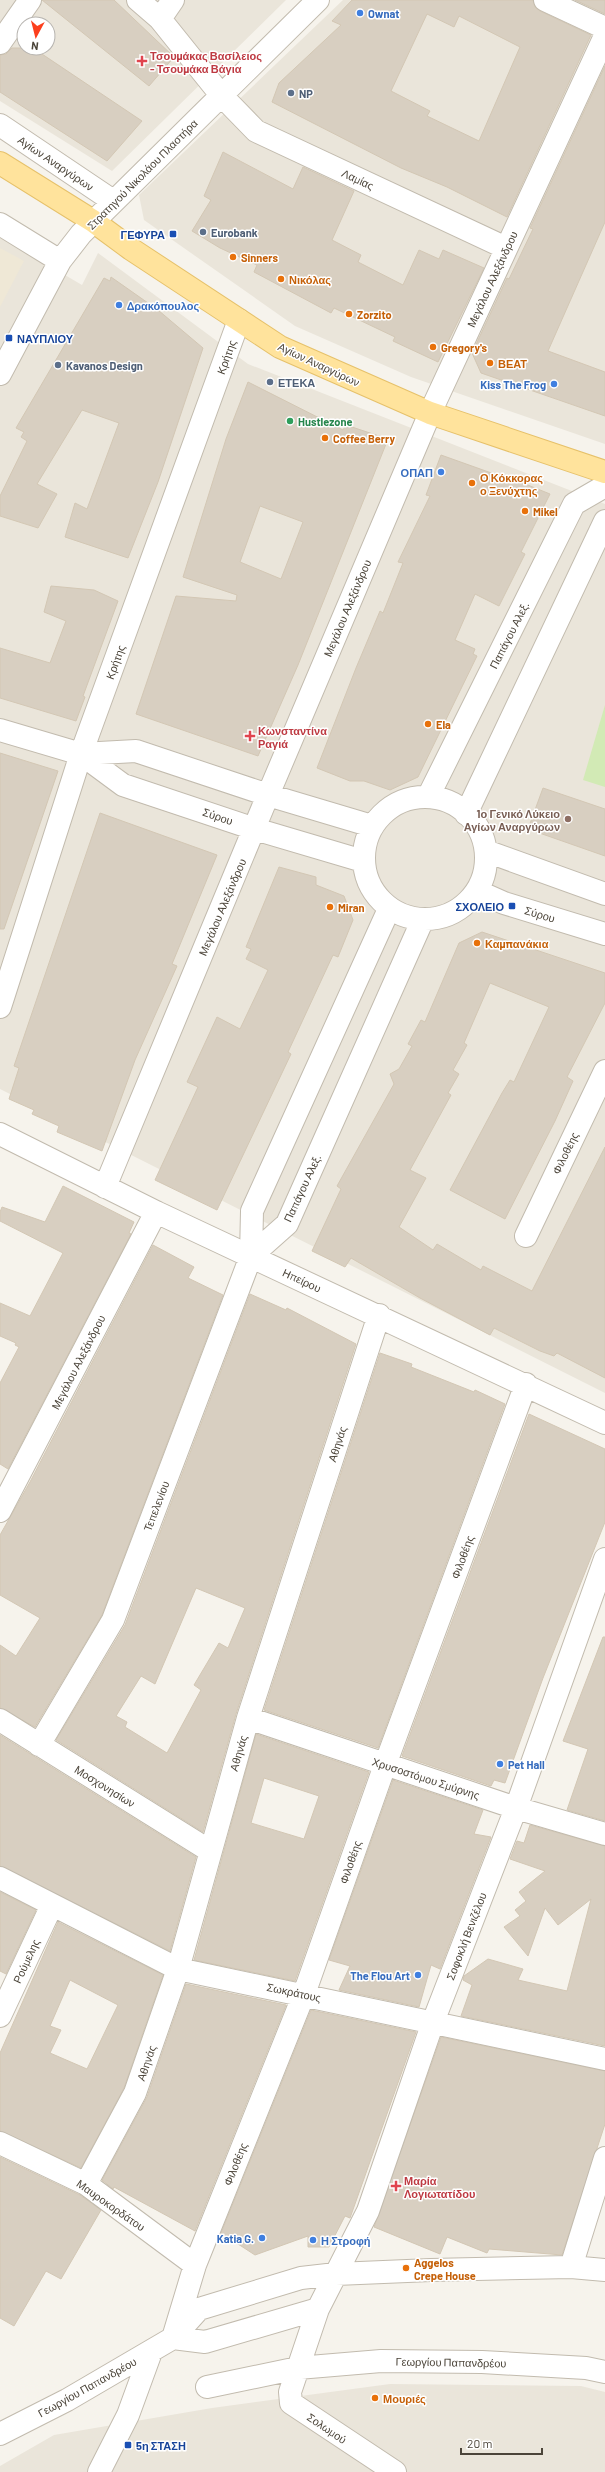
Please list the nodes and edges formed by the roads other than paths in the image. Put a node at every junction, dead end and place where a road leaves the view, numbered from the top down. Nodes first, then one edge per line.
1 (30, 0) edge
2 (138, 0) edge
3 (173, 0) edge
4 (318, 0) edge
5 (545, 0) edge
6 (160, 19) junction
7 (605, 28) edge
8 (605, 36) edge
9 (0, 43) edge
10 (221, 95) junction
11 (0, 125) edge
12 (0, 163) edge
13 (113, 201) junction
14 (93, 221) junction
15 (0, 224) edge
16 (506, 248) junction
17 (60, 262) junction
18 (239, 320) junction
19 (0, 374) edge
20 (430, 413) junction
21 (605, 472) edge
22 (605, 486) edge
23 (605, 522) edge
24 (0, 730) edge
25 (81, 754) junction
26 (268, 795) junction
27 (428, 797) junction
28 (466, 814) junction
29 (372, 826) junction
30 (255, 829) junction
31 (486, 851) junction
32 (363, 861) junction
33 (477, 892) junction
34 (605, 894) edge
35 (389, 909) junction
36 (423, 919) junction
37 (605, 934) edge
38 (0, 1007) edge
39 (605, 1071) edge
40 (0, 1134) edge
41 (105, 1187) junction
42 (156, 1212) junction
43 (526, 1236) dead end
44 (251, 1256) junction
45 (379, 1316) junction
46 (526, 1384) junction
47 (605, 1423) edge
48 (6, 1488) edge
49 (0, 1511) edge
50 (605, 1559) edge
51 (248, 1718) junction
52 (0, 1720) edge
53 (39, 1745) junction
54 (384, 1765) junction
55 (516, 1808) junction
56 (605, 1834) edge
57 (210, 1851) junction
58 (0, 1878) edge
59 (52, 1905) junction
60 (178, 1969) junction
61 (304, 1994) junction
62 (0, 2016) edge
63 (433, 2022) junction
64 (605, 2059) edge
65 (0, 2143) edge
66 (605, 2158) edge
67 (86, 2184) junction
68 (195, 2265) junction
69 (571, 2267) junction
70 (605, 2270) edge
71 (336, 2274) junction
72 (318, 2309) junction
73 (173, 2338) junction
74 (151, 2352) junction
75 (298, 2368) junction
76 (605, 2372) edge
77 (207, 2387) dead end
78 (0, 2434) edge
79 (364, 2464) edge
80 (99, 2472) edge
81 (394, 2472) edge

1 - 9 street
2 - 6 street, Λαμίας
3 - 6 street
4 - 10 street, Στρατηγού Νικολάου Πλαστήρα
5 - 7 street
6 - 10 street, Λαμίας
8 - 16 street, Μεγάλου Αλεξάνδρου
10 - 13 street, Στρατηγού Νικολάου Πλαστήρα
10 - 16 street, Λαμίας
11 - 13 street, Αγίων Αναργύρων
12 - 14 main road, Αγίων Αναργύρων
13 - 14 street, Στρατηγού Νικολάου Πλαστήρα
14 - 17 street, Στρατηγού Νικολάου Πλαστήρα
14 - 18 main road, Αγίων Αναργύρων
15 - 17 street
16 - 20 street, Μεγάλου Αλεξάνδρου
17 - 19 street, Στρατηγού Νικολάου Πλαστήρα
18 - 20 main road, Αγίων Αναργύρων
18 - 25 street, Κρήτης
20 - 21 main road, Αγίων Αναργύρων
20 - 26 street, Μεγάλου Αλεξάνδρου
22 - 27 street, Παπάγου Αλεξ.
23 - 28 street
24 - 25 street, Σύρου
25 - 26 street, Σύρου
25 - 30 street, Σύρου
25 - 38 street, Κρήτης
26 - 29 street, Σύρου
26 - 30 street, Μεγάλου Αλεξάνδρου
27 - 28 street
27 - 29 street
28 - 31 street
29 - 32 street
30 - 32 street, Σύρου
30 - 41 street, Μεγάλου Αλεξάνδρου
31 - 33 street
31 - 34 street
32 - 35 street
33 - 36 street
33 - 37 street, Σύρου
35 - 36 street
35 - 44 street
36 - 44 street, Παπάγου Αλεξ.
39 - 43 street, Φιλοθέης
40 - 41 street, Ηπείρου
41 - 42 street, Ηπείρου
42 - 44 street, Ηπείρου
42 - 48 street, Μεγάλου Αλεξάνδρου
44 - 45 street, Ηπείρου
44 - 53 street, Τεπελενίου
45 - 46 street, Ηπείρου
45 - 51 street, Αθηνάς
46 - 47 street, Ηπείρου
46 - 54 street, Φιλοθέης
48 - 49 street, Μεγάλου Αλεξάνδρου
50 - 55 street, Σοφοκλή Βενιζέλου
51 - 54 street, Χρυσοστόμου Σμύρνης
51 - 57 street, Αθηνάς
52 - 53 street, Μοσχονησίων
53 - 57 street, Μοσχονησίων
54 - 55 street, Χρυσοστόμου Σμύρνης
54 - 61 street, Φιλοθέης
55 - 56 street, Χρυσοστόμου Σμύρνης
55 - 63 street, Σοφοκλή Βενιζέλου
57 - 60 street, Αθηνάς
58 - 59 street, Σωκράτους
59 - 60 street, Σωκράτους
59 - 62 street, Ρούμελης
60 - 61 street, Σωκράτους
60 - 67 street, Αθηνάς
61 - 63 street, Σωκράτους
61 - 68 street, Φιλοθέης
63 - 64 street, Σωκράτους
63 - 71 street, Σοφοκλή Βενιζέλου
65 - 67 street, Μαυροκορδάτου
66 - 69 street
67 - 68 street, Μαυροκορδάτου
68 - 73 street, Φιλοθέης
69 - 70 street, Γεωργίου Παπανδρέου
69 - 71 street, Γεωργίου Παπανδρέου
71 - 72 street, Σοφοκλή Βενιζέλου
71 - 73 street, Γεωργίου Παπανδρέου
72 - 73 street
72 - 75 street
73 - 74 street, Γεωργίου Παπανδρέου
74 - 78 street, Γεωργίου Παπανδρέου
74 - 80 street
75 - 76 street, Γεωργίου Παπανδρέου
75 - 77 street, Γεωργίου Παπανδρέου
75 - 79 street, Σολωμού
79 - 81 street, Σολωμού

